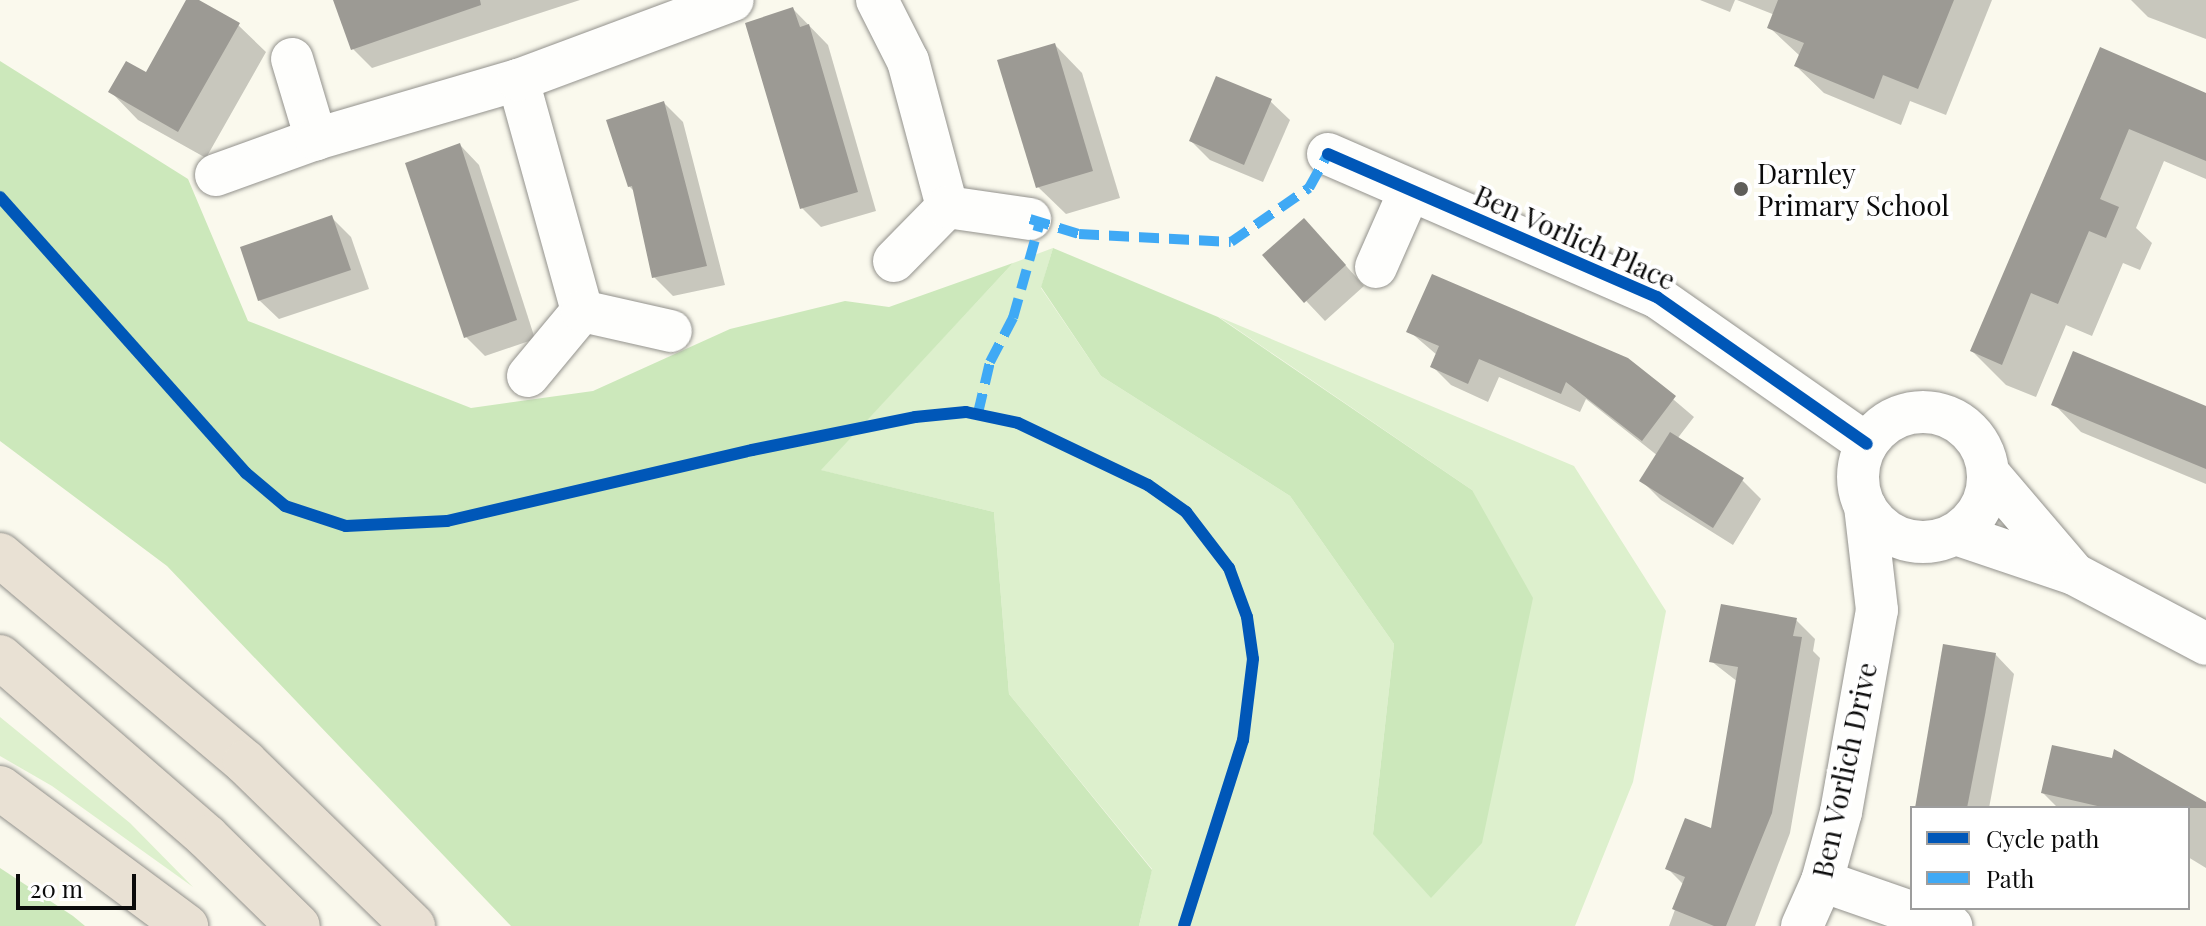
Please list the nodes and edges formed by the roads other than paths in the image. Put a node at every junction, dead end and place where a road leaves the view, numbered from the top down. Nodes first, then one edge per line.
1 (733, 0) edge
2 (877, 0) edge
3 (292, 59) dead end
4 (518, 80) junction
5 (316, 139) junction
6 (1328, 154) dead end
7 (216, 175) dead end
8 (1410, 190) junction
9 (947, 207) junction
10 (1030, 219) dead end
11 (894, 261) dead end
12 (1376, 267) dead end
13 (582, 311) junction
14 (671, 331) dead end
15 (528, 376) dead end
16 (1867, 444) junction
17 (1989, 474) junction
18 (1865, 507) junction
19 (1943, 538) junction
20 (0, 555) edge
21 (2074, 574) junction
22 (1877, 610) junction
23 (2206, 644) edge
24 (0, 657) edge
25 (0, 788) edge
26 (1822, 881) junction
27 (186, 926) edge
28 (298, 926) edge
29 (413, 926) edge
30 (1802, 926) edge
31 (1951, 926) edge

1 - 4 street
2 - 9 street
3 - 5 street
4 - 5 street
4 - 13 street
5 - 7 street
6 - 8 street, Ben Vorlich Place
8 - 12 street
8 - 16 street, Ben Vorlich Place
9 - 10 street
9 - 11 street
13 - 14 street
13 - 15 street
16 - 17 street
16 - 18 street
17 - 19 street
17 - 21 street
18 - 19 street
18 - 22 street, Ben Vorlich Drive
19 - 21 street
19 - 22 street, Ben Vorlich Drive
20 - 29 highway
21 - 23 street
22 - 26 street, Ben Vorlich Drive
24 - 28 highway
25 - 27 highway
26 - 30 street, Ben Vorlich Drive
26 - 31 street

